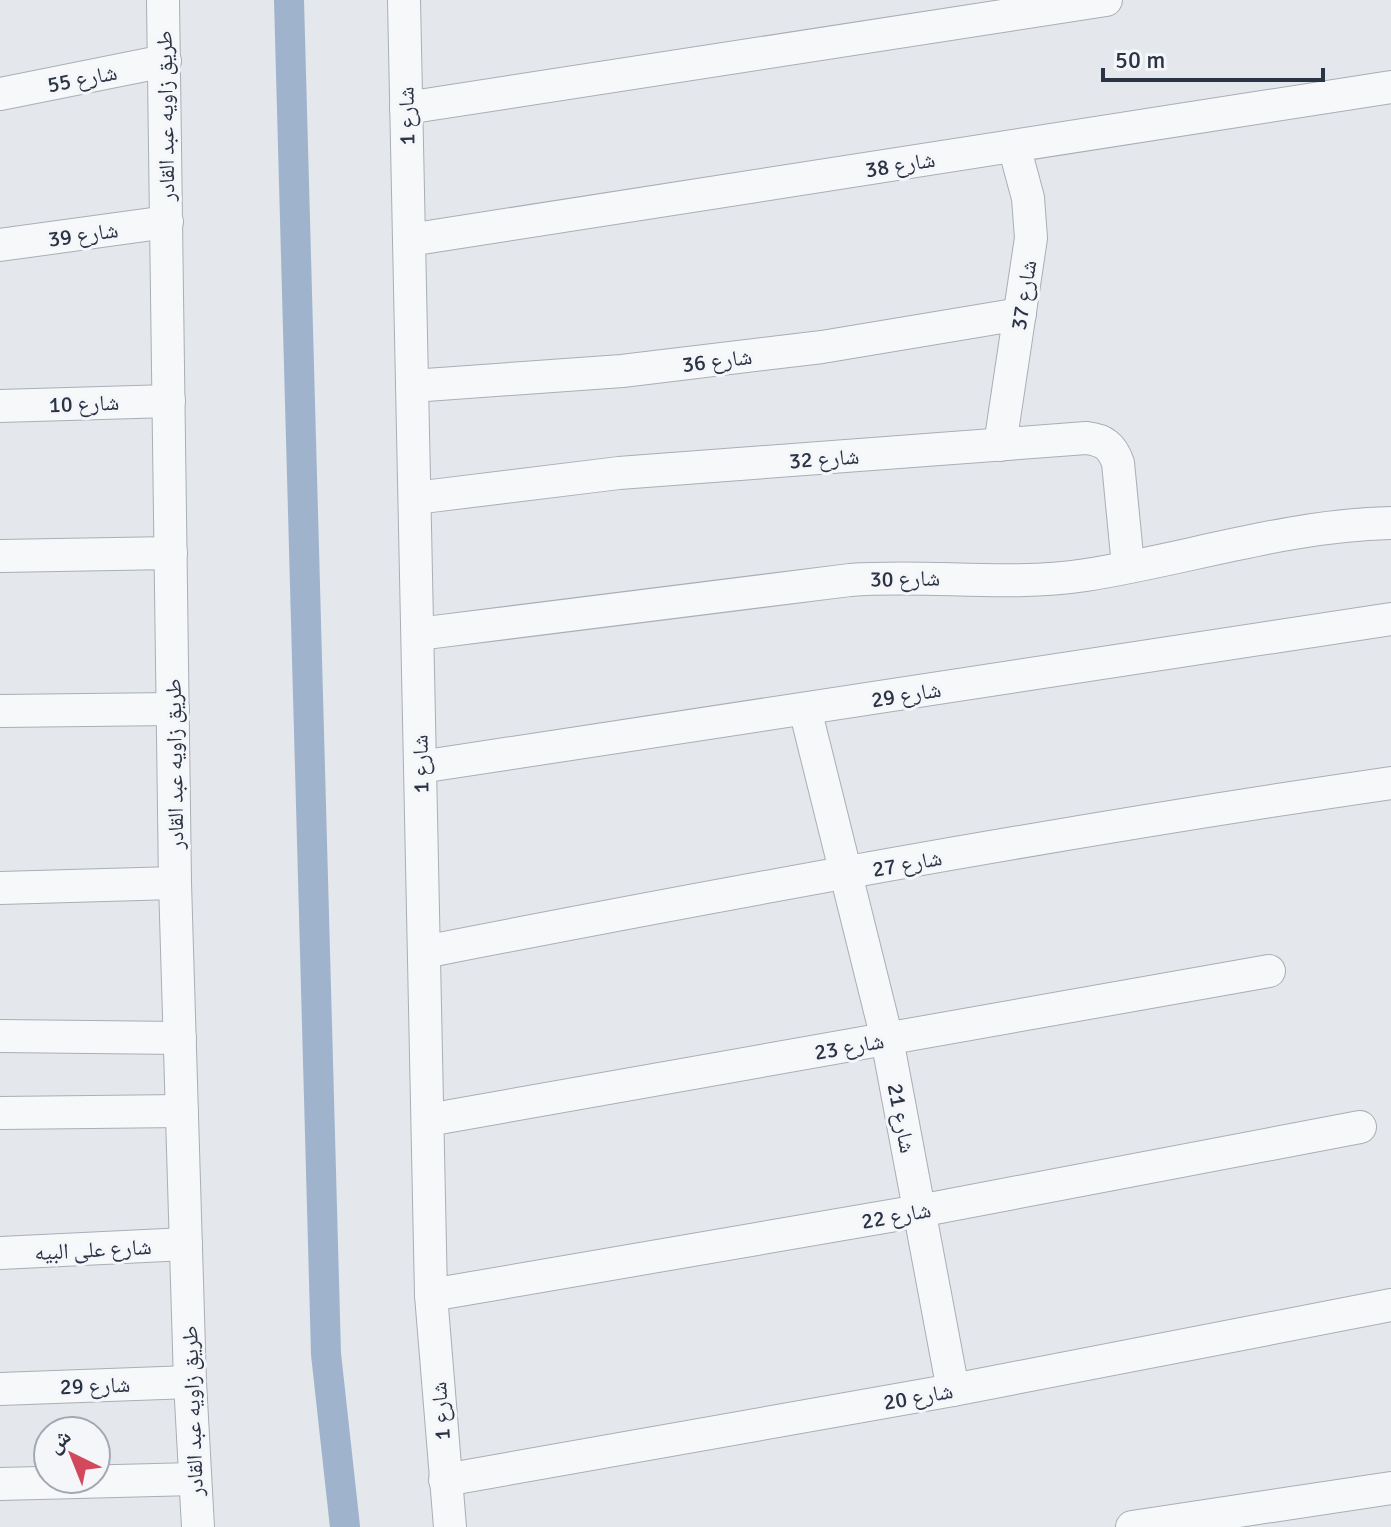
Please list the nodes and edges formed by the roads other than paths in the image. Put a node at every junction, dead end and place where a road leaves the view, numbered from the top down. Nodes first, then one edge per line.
1 (163, 0) edge
2 (404, 0) edge
3 (1106, 0) edge
4 (165, 61) junction
5 (1391, 87) edge
6 (0, 94) edge
7 (406, 108) junction
8 (1014, 146) junction
9 (167, 222) junction
10 (409, 240) junction
11 (0, 245) edge
12 (1020, 314) junction
13 (412, 386) junction
14 (169, 401) junction
15 (0, 406) edge
16 (1000, 445) junction
17 (415, 498) junction
18 (1391, 523) edge
19 (171, 553) junction
20 (0, 556) edge
21 (1128, 566) junction
22 (1391, 619) edge
23 (418, 634) junction
24 (173, 709) junction
25 (805, 709) junction
26 (0, 711) edge
27 (420, 767) junction
28 (1391, 783) edge
29 (847, 873) junction
30 (175, 883) junction
31 (0, 888) edge
32 (424, 952) junction
33 (1269, 971) dead end
34 (0, 1036) edge
35 (180, 1038) junction
36 (887, 1039) junction
37 (182, 1111) junction
38 (0, 1113) edge
39 (428, 1120) junction
40 (1360, 1127) dead end
41 (919, 1211) junction
42 (186, 1244) junction
43 (0, 1253) edge
44 (431, 1295) junction
45 (1391, 1305) edge
46 (190, 1382) junction
47 (0, 1389) edge
48 (953, 1390) junction
49 (194, 1479) junction
50 (445, 1480) junction
51 (0, 1484) edge
52 (1391, 1488) edge
53 (198, 1527) edge
54 (450, 1527) edge
55 (1132, 1527) edge

1 - 4 street, طريق زاويه عبد القادر
2 - 7 street, شارع 1
3 - 7 street
4 - 6 street, شارع 55
4 - 9 street, طريق زاويه عبد القادر
5 - 8 street, شارع 38
7 - 10 street, شارع 1
8 - 10 street, شارع 38
8 - 12 street, شارع 37
9 - 11 street, شارع 39
9 - 14 street, طريق زاويه عبد القادر
10 - 13 street, شارع 1
12 - 13 street, شارع 36
12 - 16 street, شارع 37
13 - 17 street, شارع 1
14 - 15 street, شارع 10
14 - 19 street, طريق زاويه عبد القادر
16 - 17 street, شارع 32
16 - 21 street, شارع 32
17 - 23 street, شارع 1
18 - 21 street, شارع 30
19 - 20 street
19 - 24 street, طريق زاويه عبد القادر
21 - 23 street, شارع 30
22 - 25 street, شارع 29
23 - 27 street, شارع 1
24 - 26 street
24 - 30 street, طريق زاويه عبد القادر
25 - 27 street, شارع 29
25 - 29 street, شارع 21
27 - 32 street, شارع 1
28 - 29 street, شارع 27
29 - 32 street, شارع 27
29 - 36 street, شارع 21
30 - 31 street
30 - 35 street, طريق زاويه عبد القادر
32 - 39 street, شارع 1
33 - 36 street, شارع 23
34 - 35 street
35 - 37 street, طريق زاويه عبد القادر
36 - 39 street, شارع 23
36 - 41 street, شارع 21
37 - 38 street
37 - 42 street, طريق زاويه عبد القادر
39 - 44 street, شارع 1
40 - 41 street, شارع 22
41 - 44 street, شارع 22
41 - 48 street, شارع 21
42 - 43 street, شارع على البيه
42 - 46 street, طريق زاويه عبد القادر
44 - 50 street, شارع 1
45 - 48 street, شارع 20
46 - 47 street, شارع 29
46 - 49 street, طريق زاويه عبد القادر
48 - 50 street, شارع 20
49 - 51 street
49 - 53 street, طريق زاويه عبد القادر
50 - 54 street, شارع 1
52 - 55 street

